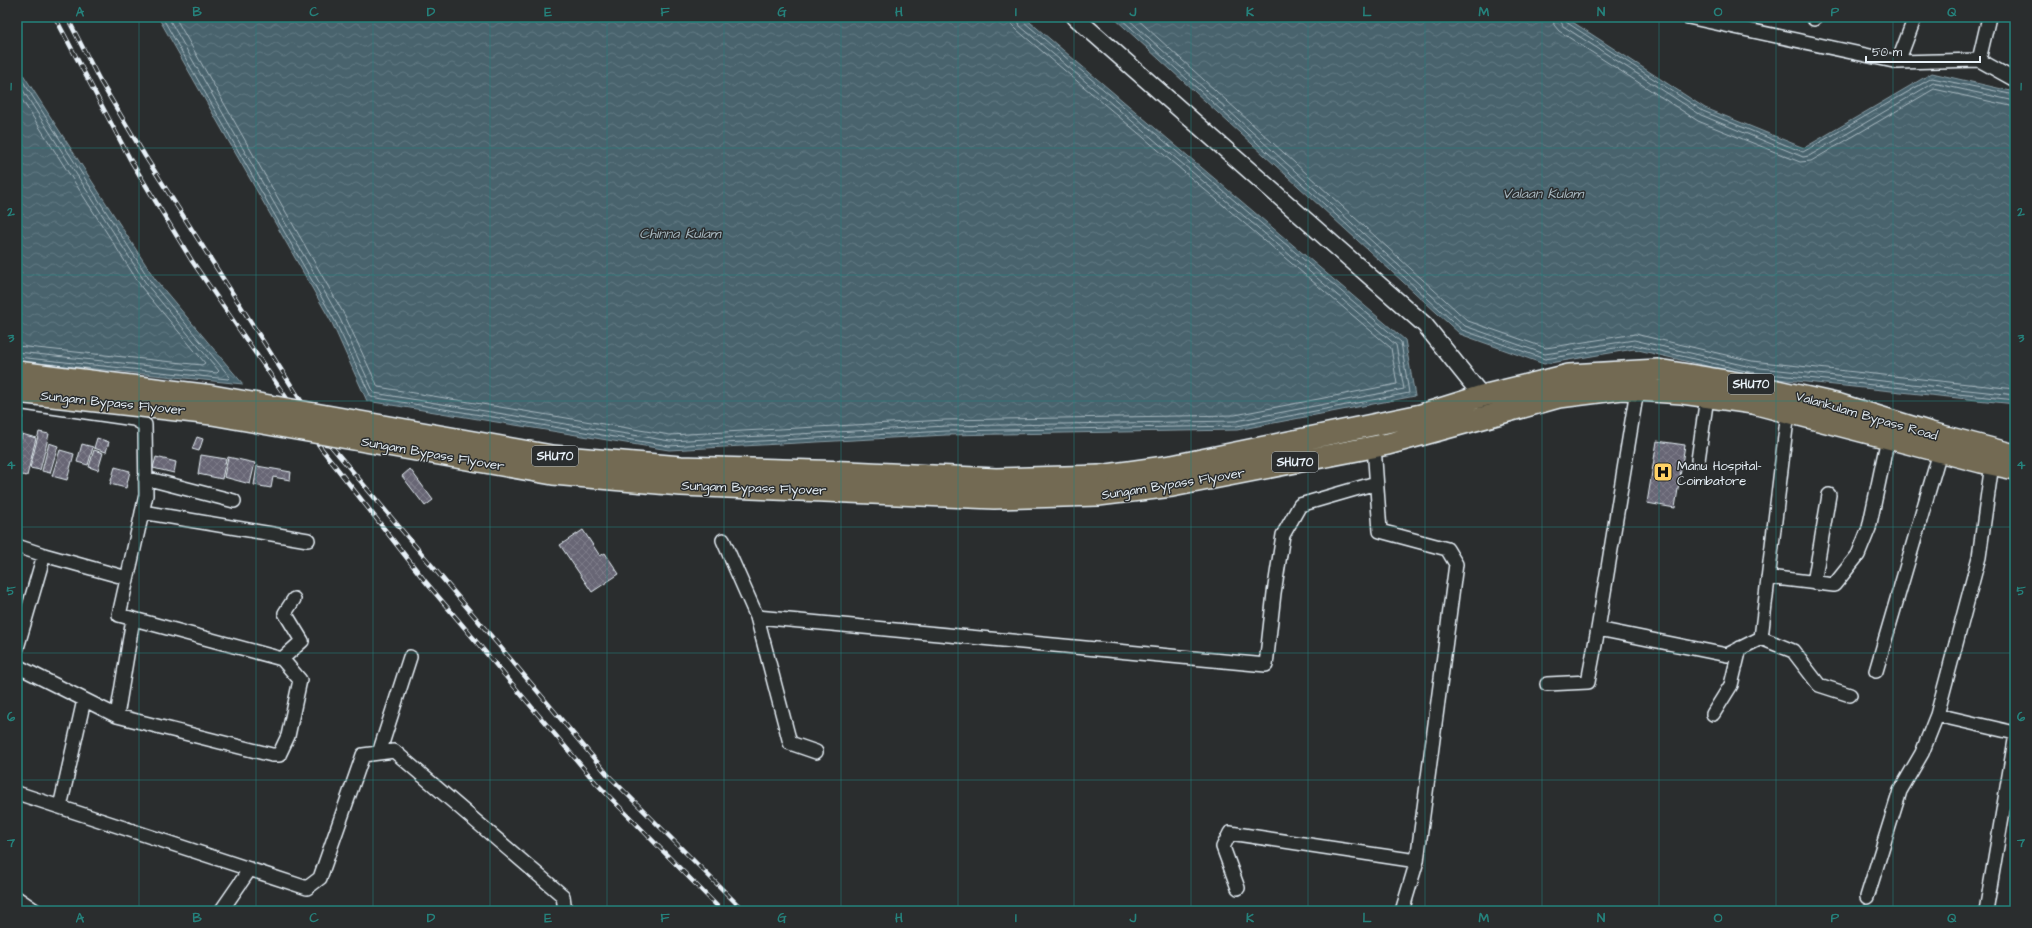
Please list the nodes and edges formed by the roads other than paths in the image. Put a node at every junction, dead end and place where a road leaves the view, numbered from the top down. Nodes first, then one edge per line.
1 (1075, 17) edge
2 (1688, 17) edge
3 (1915, 17) edge
4 (1989, 17) edge
5 (1979, 60) junction
6 (1898, 62) junction
7 (2015, 80) edge
8 (17, 372) edge
9 (1637, 390) junction
10 (17, 392) edge
11 (1482, 396) junction
12 (1707, 396) junction
13 (17, 402) edge
14 (1788, 411) junction
15 (1490, 417) junction
16 (1888, 438) junction
17 (1374, 446) junction
18 (1940, 452) junction
19 (2015, 456) edge
20 (1698, 460) dead end
21 (1992, 464) junction
22 (2015, 469) edge
23 (145, 478) junction
24 (1376, 483) junction
25 (1099, 486) junction
26 (1829, 495) dead end
27 (234, 501) dead end
28 (142, 512) junction
29 (308, 540) dead end
30 (723, 540) dead end
31 (17, 546) edge
32 (44, 554) junction
33 (1768, 577) junction
34 (127, 578) junction
35 (1814, 583) junction
36 (294, 598) dead end
37 (757, 617) junction
38 (133, 619) junction
39 (1598, 629) junction
40 (1761, 638) junction
41 (17, 648) edge
42 (1740, 648) junction
43 (410, 657) dead end
44 (282, 659) junction
45 (17, 666) edge
46 (1876, 671) dead end
47 (1547, 684) dead end
48 (1850, 695) dead end
49 (84, 700) junction
50 (1713, 714) dead end
51 (1937, 715) junction
52 (117, 716) junction
53 (2015, 733) edge
54 (2015, 740) edge
55 (816, 752) dead end
56 (379, 753) junction
57 (17, 794) edge
58 (60, 807) junction
59 (1417, 861) junction
60 (250, 869) junction
61 (1238, 888) dead end
62 (1867, 897) dead end
63 (17, 898) edge
64 (36, 911) edge
65 (220, 911) edge
66 (565, 911) edge
67 (1402, 911) edge
68 (1986, 911) edge

1 - 11 street
2 - 6 street
3 - 6 street
4 - 5 street
5 - 6 street
5 - 7 street
8 - 25 main road, Sungam Bypass Flyover / SHU70, bridge
9 - 12 main road, Valankulam Bypass Road / SHU70
9 - 15 main road, Valankulam Bypass Road / SHU70
9 - 39 street
10 - 25 main road, Sungam Bypass Flyover / SHU70, bridge
11 - 15 street
11 - 19 main road, Valankulam Bypass Road / SHU70
11 - 25 main road, Sungam Bypass Flyover / SHU70
12 - 14 main road, Valankulam Bypass Road / SHU70
12 - 20 street
13 - 23 street
14 - 16 main road, Valankulam Bypass Road / SHU70
14 - 33 street
15 - 17 main road, Sungam Bypass Flyover / SHU70
16 - 18 main road, Valankulam Bypass Road / SHU70
16 - 35 street
17 - 24 street
17 - 25 main road, Sungam Bypass Flyover / SHU70
18 - 21 main road, Valankulam Bypass Road / SHU70
18 - 46 street
21 - 22 main road, Valankulam Bypass Road / SHU70
21 - 51 street
23 - 27 street
23 - 28 street
24 - 37 street
24 - 59 street
26 - 35 street
28 - 29 street
28 - 34 street
30 - 37 street
31 - 32 street
32 - 34 street
32 - 41 street
33 - 35 street
33 - 40 street
34 - 38 street
36 - 44 street
37 - 55 street
38 - 44 street
38 - 52 street
39 - 42 street
39 - 47 street
40 - 42 street
40 - 48 street
42 - 50 street
43 - 56 street
44 - 52 street
45 - 49 street
49 - 52 street
49 - 58 street
51 - 53 street
51 - 62 street
54 - 68 street
56 - 60 street
56 - 66 street
57 - 58 street
58 - 60 street
59 - 61 street
59 - 67 street
60 - 65 street
63 - 64 street

